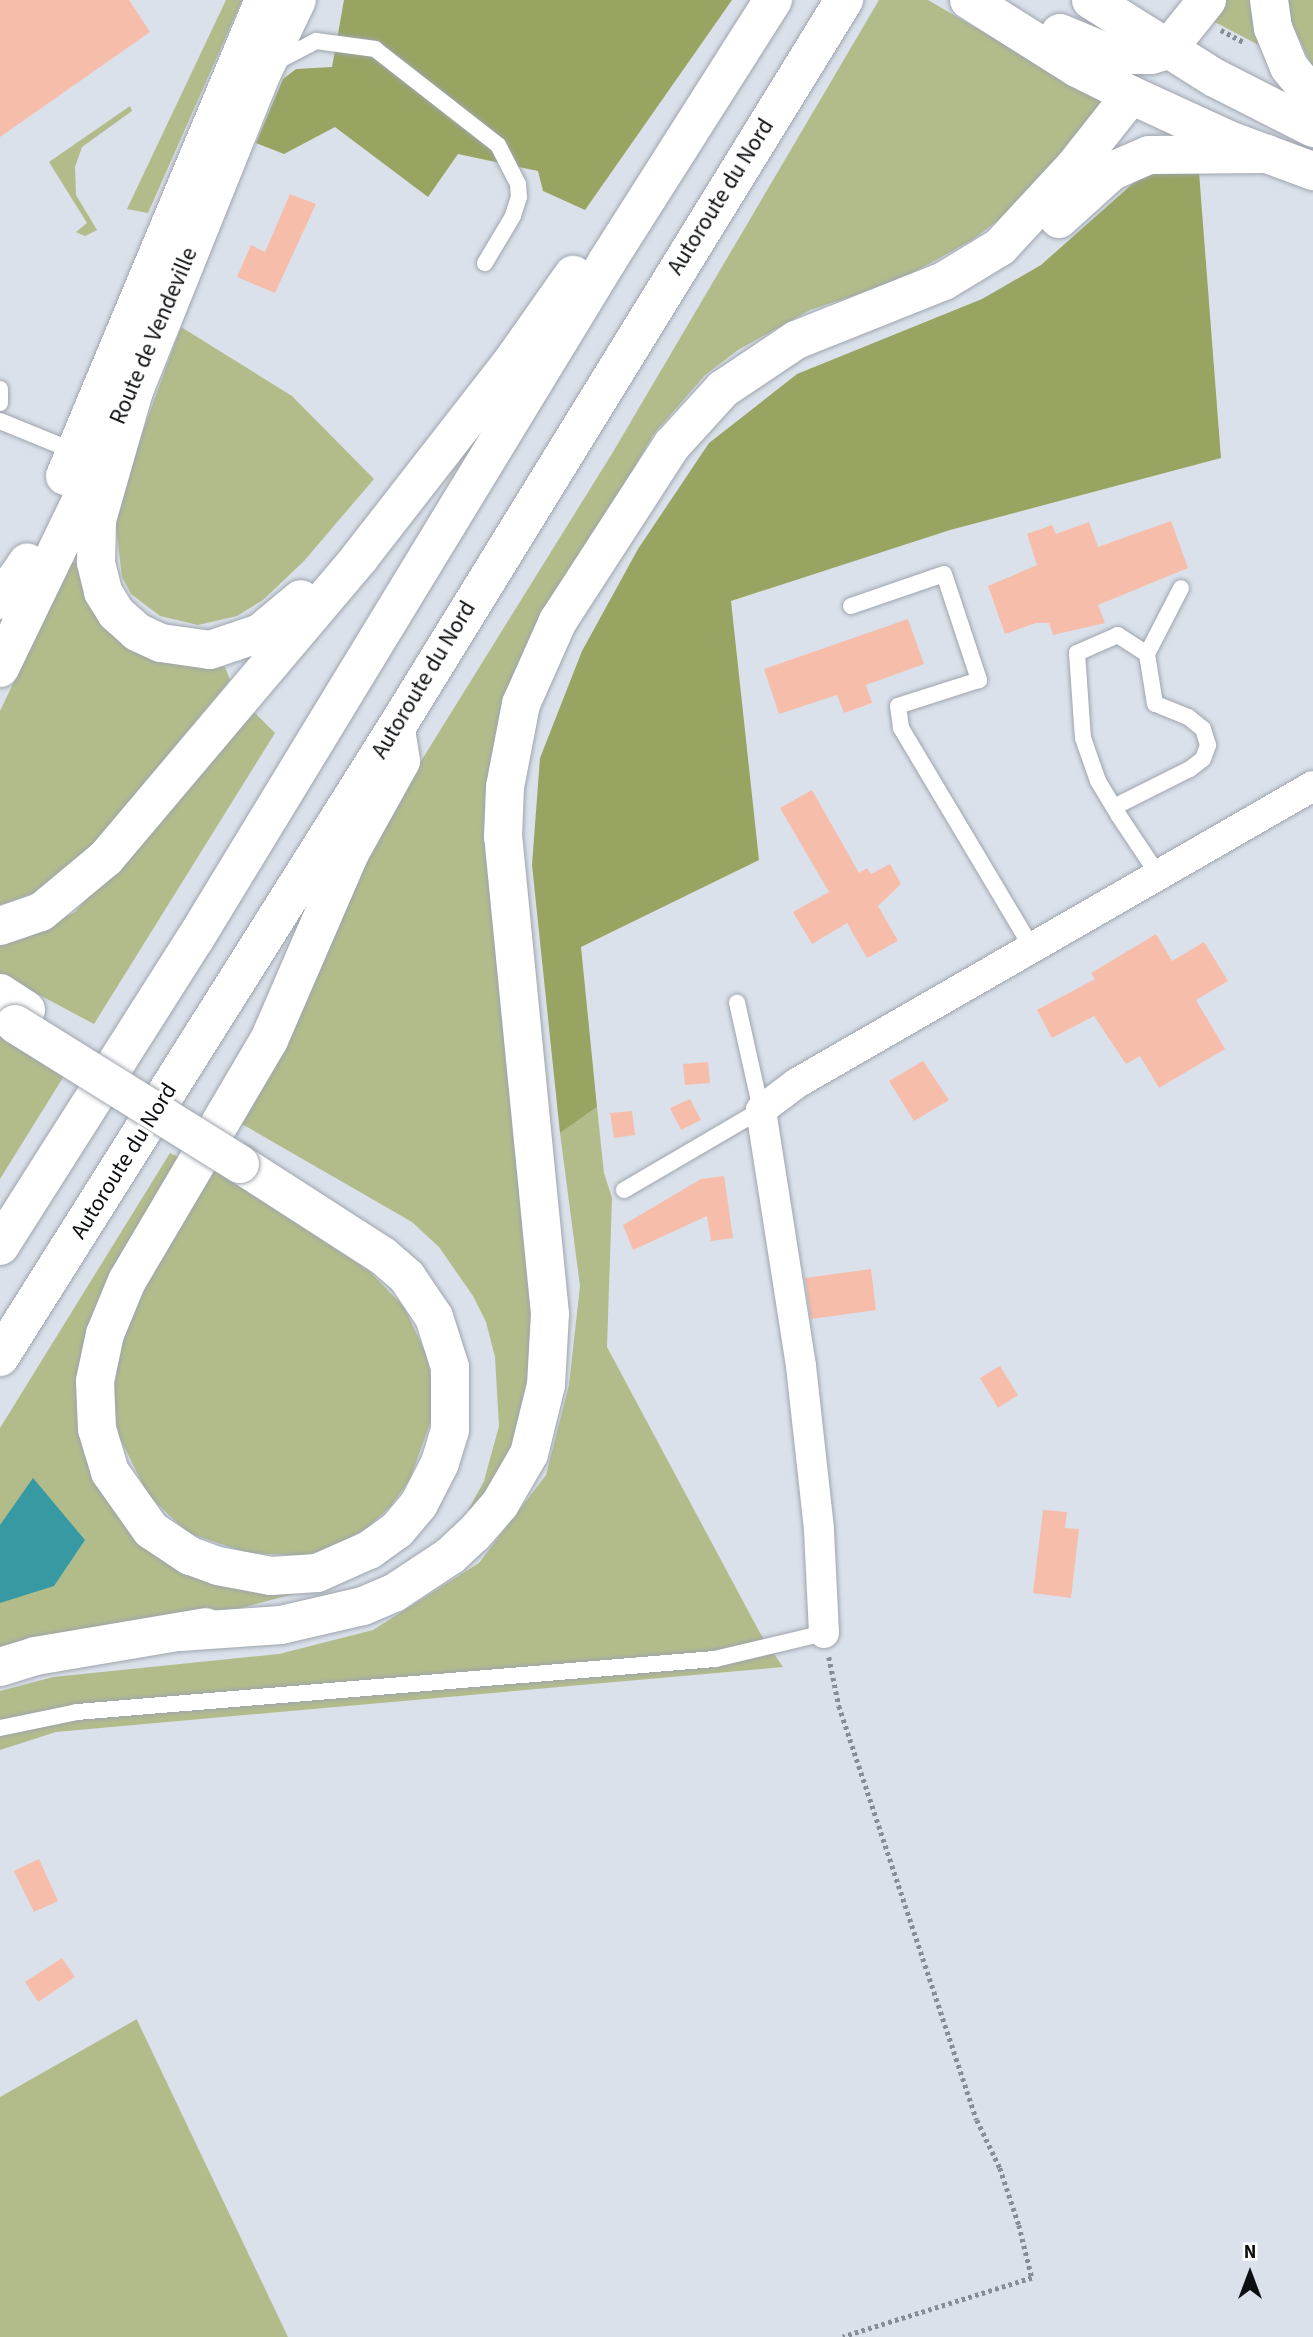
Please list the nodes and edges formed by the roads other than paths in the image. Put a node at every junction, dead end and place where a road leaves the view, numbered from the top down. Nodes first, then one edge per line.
1 (264, 0) edge
2 (297, 0) edge
3 (773, 0) edge
4 (844, 0) edge
5 (969, 0) edge
6 (988, 0) edge
7 (1091, 0) edge
8 (1269, 0) edge
9 (1202, 7) edge
10 (1167, 50) junction
11 (261, 75) junction
12 (1131, 95) junction
13 (1313, 97) edge
14 (1313, 128) edge
15 (1267, 154) junction
16 (1313, 171) edge
17 (1017, 233) junction
18 (608, 260) junction
19 (485, 264) dead end
20 (0, 389) edge
21 (134, 391) junction
22 (0, 403) edge
23 (0, 421) edge
24 (76, 452) junction
25 (374, 539) junction
26 (27, 561) junction
27 (1181, 588) dead end
28 (0, 600) edge
29 (851, 606) dead end
30 (0, 614) edge
31 (1147, 654) junction
32 (0, 668) edge
33 (396, 728) junction
34 (1313, 786) edge
35 (1114, 807) junction
36 (1157, 873) junction
37 (0, 926) edge
38 (1031, 946) junction
39 (737, 1003) dead end
40 (10, 1011) edge
41 (761, 1110) junction
42 (243, 1155) junction
43 (624, 1190) dead end
44 (0, 1246) edge
45 (0, 1357) edge
46 (180, 1632) junction
47 (824, 1633) joint
48 (0, 1667) edge
49 (0, 1728) edge

1 - 24 main road, Route de Vendeville
2 - 11 main road, Route de Vendeville
3 - 18 main road
4 - 33 main road, Autoroute du Nord
5 - 12 main road
6 - 10 main road
7 - 10 main road
8 - 13 main road
9 - 10 main road
10 - 12 main road
10 - 14 main road
11 - 19 lane
11 - 21 main road, Route de Vendeville
12 - 15 main road
12 - 17 main road
15 - 16 main road
15 - 17 main road
17 - 46 main road
18 - 25 main road
18 - 44 main road
20 - 22 lane
21 - 25 main road
21 - 32 main road, Route de Vendeville
23 - 24 lane
24 - 26 main road, Route de Vendeville
25 - 37 main road
26 - 28 street
26 - 30 main road, Route de Vendeville
27 - 31 lane
29 - 38 lane
31 - 35 lane
31 - 35 lane
33 - 42 main road
33 - 45 main road, Autoroute du Nord
34 - 36 street
35 - 36 lane
36 - 38 street
38 - 41 street
39 - 41 lane
40 - 42 main road, bridge
41 - 43 lane
41 - 47 street
42 - 46 main road
46 - 48 main road
47 - 49 lane

